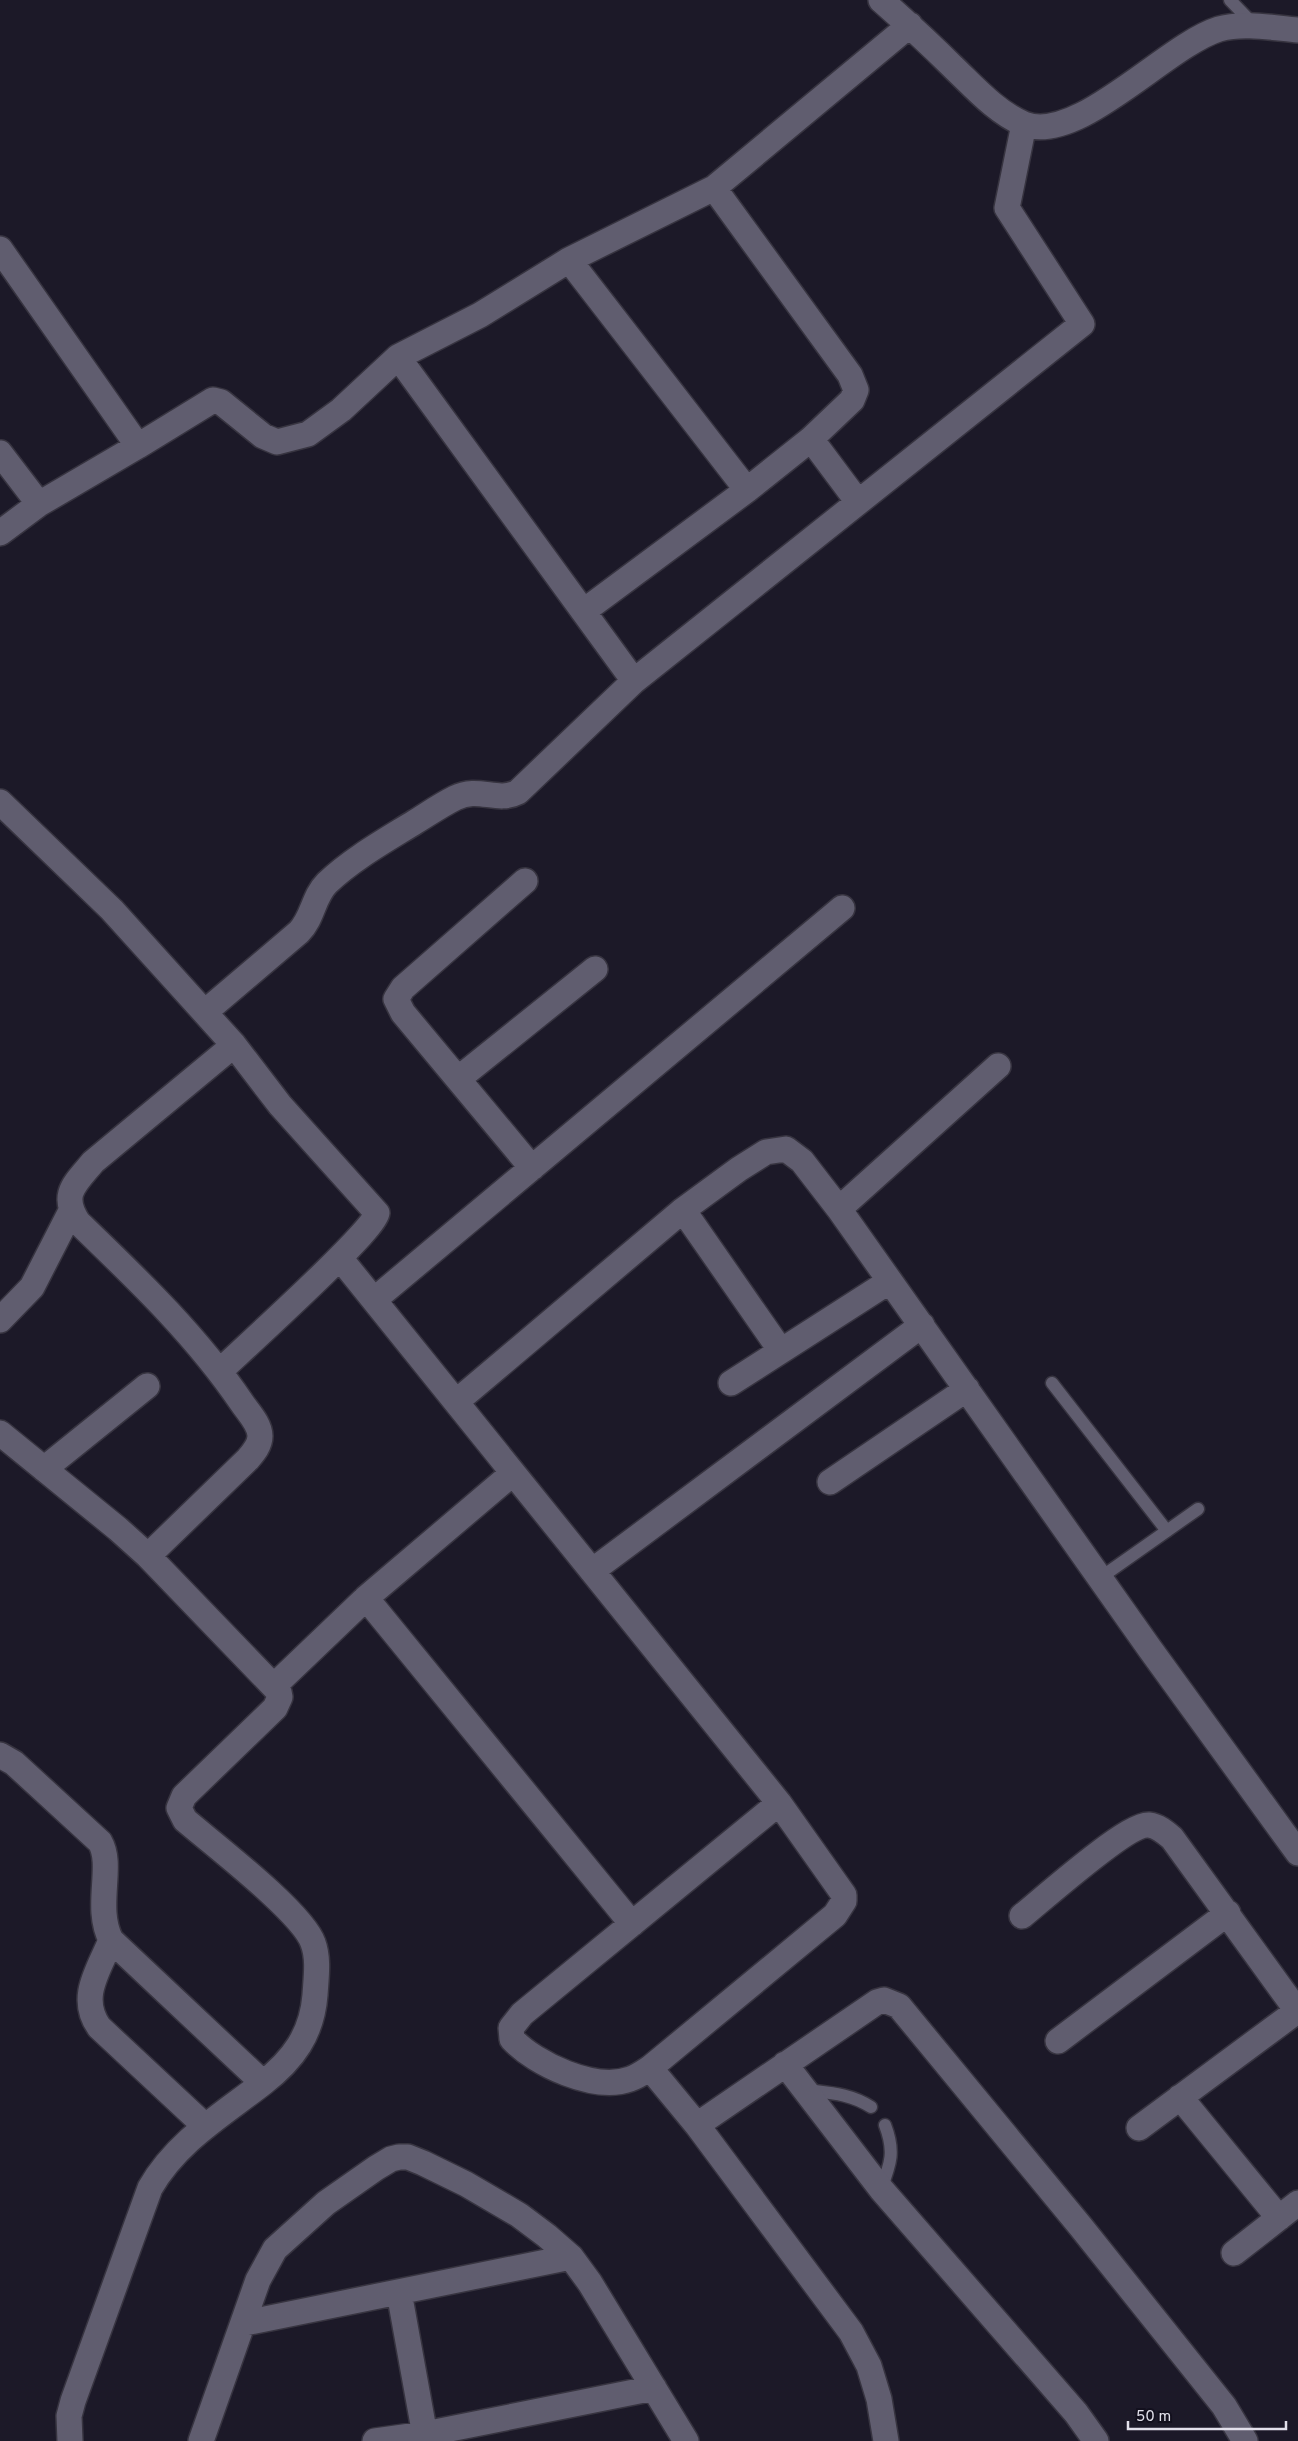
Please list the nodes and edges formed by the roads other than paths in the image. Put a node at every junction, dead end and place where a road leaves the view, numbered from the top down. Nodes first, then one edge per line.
1 (881, 0) edge
2 (1230, 0) edge
3 (910, 25) junction
4 (1256, 27) junction
5 (1292, 30) edge
6 (1024, 124) junction
7 (714, 188) junction
8 (0, 249) edge
9 (569, 260) junction
10 (398, 357) junction
11 (811, 439) junction
12 (138, 446) junction
13 (0, 453) edge
14 (747, 490) junction
15 (858, 502) junction
16 (39, 504) junction
17 (0, 533) edge
18 (584, 611) junction
19 (634, 681) junction
20 (0, 802) edge
21 (525, 881) dead end
22 (842, 908) dead end
23 (595, 969) dead end
24 (205, 1012) junction
25 (234, 1045) junction
26 (998, 1066) dead end
27 (458, 1079) junction
28 (532, 1168) junction
29 (839, 1209) junction
30 (683, 1210) junction
31 (71, 1211) junction
32 (340, 1258) junction
33 (890, 1281) junction
34 (374, 1300) junction
35 (0, 1320) edge
36 (922, 1325) junction
37 (781, 1351) junction
38 (220, 1371) junction
39 (731, 1383) dead end
40 (1052, 1383) dead end
41 (147, 1386) dead end
42 (967, 1389) junction
43 (456, 1402) junction
44 (0, 1433) edge
45 (44, 1469) junction
46 (513, 1473) junction
47 (830, 1482) dead end
48 (1198, 1509) dead end
49 (1167, 1531) junction
50 (148, 1556) junction
51 (592, 1571) junction
52 (1100, 1578) junction
53 (366, 1598) junction
54 (274, 1686) junction
55 (0, 1755) edge
56 (779, 1803) junction
57 (1298, 1853) edge
58 (1228, 1914) junction
59 (1022, 1916) dead end
60 (632, 1924) junction
61 (111, 1940) junction
62 (1298, 2011) edge
63 (1058, 2042) dead end
64 (785, 2064) junction
65 (650, 2068) junction
66 (262, 2083) junction
67 (805, 2090) junction
68 (1180, 2098) junction
69 (871, 2108) dead end
70 (697, 2125) junction
71 (885, 2125) dead end
72 (204, 2126) junction
73 (1139, 2128) dead end
74 (881, 2189) junction
75 (1289, 2210) edge
76 (1234, 2253) dead end
77 (570, 2257) junction
78 (399, 2292) junction
79 (244, 2323) junction
80 (654, 2388) junction
81 (426, 2437) edge
82 (70, 2441) edge
83 (201, 2441) edge
84 (375, 2441) edge
85 (686, 2441) edge
86 (886, 2441) edge
87 (1096, 2441) edge
88 (1245, 2441) edge

1 - 3 street
2 - 4 lane
3 - 6 street
3 - 7 street
4 - 5 street
4 - 6 street
6 - 15 street
7 - 9 street
7 - 11 street
8 - 12 street
9 - 10 street
9 - 14 street
10 - 12 street
10 - 18 street
11 - 14 street
11 - 15 street
12 - 16 street
13 - 16 street
14 - 18 street
15 - 19 street
16 - 17 street
18 - 19 street
19 - 24 street
20 - 24 street
21 - 27 street
22 - 28 street
23 - 27 street
24 - 25 street
25 - 31 street
25 - 32 street
26 - 29 street
27 - 28 street
28 - 34 street
29 - 30 street
29 - 33 street
30 - 37 street
30 - 43 street
31 - 35 street
31 - 38 street
32 - 34 street
32 - 38 street
33 - 36 street
33 - 37 street
34 - 43 street
36 - 42 street
36 - 51 street
37 - 39 street
38 - 50 street
40 - 49 lane
41 - 45 street
42 - 47 street
42 - 52 street
43 - 46 street
44 - 45 street
45 - 50 street
46 - 51 street
46 - 53 street
48 - 49 lane
49 - 52 lane
50 - 54 street
51 - 56 street
52 - 57 street
53 - 54 street
53 - 60 street
54 - 66 street
55 - 61 street
56 - 60 street
56 - 65 street
58 - 59 street
58 - 62 street
58 - 63 street
60 - 65 street
61 - 66 street
61 - 72 street
62 - 68 street
64 - 67 street
64 - 70 street
64 - 88 street
65 - 70 street
66 - 72 street
67 - 69 lane
67 - 74 street
68 - 73 street
68 - 75 street
70 - 86 street
71 - 74 lane
72 - 82 street
74 - 87 street
75 - 76 street
77 - 78 street
77 - 79 street
77 - 80 street
78 - 79 street
78 - 81 street
79 - 83 street
80 - 81 street
80 - 85 street
81 - 84 street

